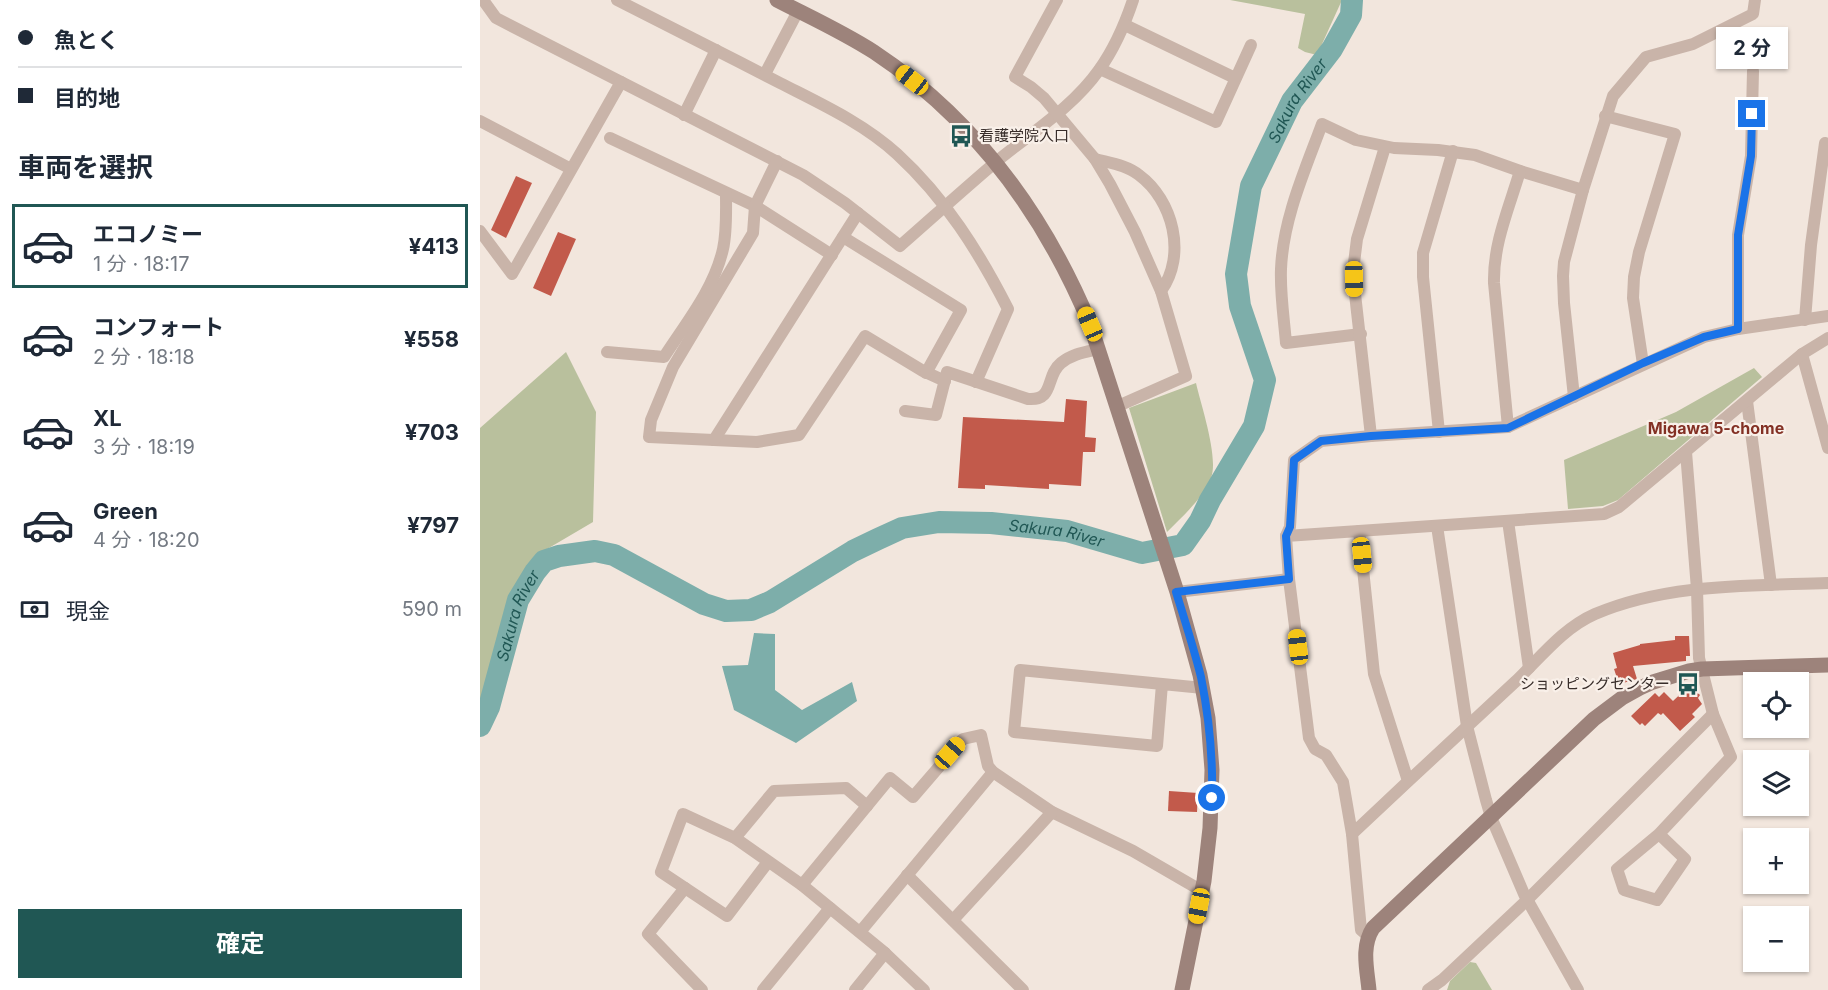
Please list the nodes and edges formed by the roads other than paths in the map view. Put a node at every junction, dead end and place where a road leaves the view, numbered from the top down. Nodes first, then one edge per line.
1 (483, 0) edge
2 (617, 0) edge
3 (777, 0) edge
4 (1058, 0) edge
5 (1133, 0) edge
6 (1755, 0) edge
7 (798, 10) junction
8 (1125, 25) junction
9 (1251, 45) dead end
10 (716, 50) junction
11 (1100, 69) junction
12 (1753, 71) dead end
13 (765, 75) junction
14 (1235, 78) junction
15 (621, 82) junction
16 (1057, 113) junction
17 (684, 115) junction
18 (1605, 116) junction
19 (480, 121) edge
20 (610, 138) dead end
21 (1828, 144) edge
22 (1385, 147) junction
23 (1453, 151) junction
24 (1095, 159) junction
25 (777, 161) junction
26 (996, 162) junction
27 (571, 169) junction
28 (1520, 171) junction
29 (1583, 190) junction
30 (726, 193) junction
31 (755, 206) junction
32 (945, 207) junction
33 (858, 213) junction
34 (480, 231) edge
35 (843, 237) junction
36 (832, 255) junction
37 (1161, 291) junction
38 (1828, 316) edge
39 (1805, 320) junction
40 (1738, 329) junction
41 (1360, 334) junction
42 (1828, 338) edge
43 (1098, 349) junction
44 (607, 352) dead end
45 (1802, 354) junction
46 (1643, 363) junction
47 (926, 373) junction
48 (945, 381) junction
49 (976, 382) junction
50 (1574, 397) junction
51 (1747, 401) junction
52 (1118, 406) junction
53 (905, 411) dead end
54 (1508, 428) junction
55 (1439, 432) junction
56 (1371, 436) junction
57 (714, 440) junction
58 (1828, 448) edge
59 (1686, 452) junction
60 (1508, 521) junction
61 (1437, 526) junction
62 (1359, 531) junction
63 (1286, 536) junction
64 (1289, 579) junction
65 (1828, 583) edge
66 (1771, 585) junction
67 (1697, 589) junction
68 (1176, 592) junction
69 (1828, 665) edge
70 (1530, 668) junction
71 (1702, 669) junction
72 (1162, 684) junction
73 (1203, 688) junction
74 (1713, 714) junction
75 (1467, 726) junction
76 (993, 771) junction
77 (1408, 782) junction
78 (867, 806) junction
79 (1052, 812) junction
80 (1491, 817) junction
81 (1352, 834) junction
82 (1659, 834) junction
83 (735, 838) junction
84 (768, 862) junction
85 (907, 875) junction
86 (802, 885) junction
87 (685, 888) junction
88 (1202, 891) junction
89 (1527, 900) junction
90 (830, 908) junction
91 (953, 921) junction
92 (860, 932) junction
93 (1368, 936) junction
94 (885, 952) junction
95 (702, 990) edge
96 (763, 990) edge
97 (855, 990) edge
98 (924, 990) edge
99 (1023, 990) edge
100 (1182, 990) edge
101 (1369, 990) edge
102 (1428, 990) edge
103 (1578, 990) edge

1 - 15 street
2 - 10 street
3 - 7 street
4 - 16 street
5 - 8 street
6 - 18 street
7 - 13 street
7 - 26 street
8 - 11 street
8 - 14 street
9 - 14 street
10 - 13 street
10 - 17 street
11 - 14 street
11 - 16 street
12 - 40 street
13 - 32 street
15 - 17 street
15 - 27 street
16 - 24 street
16 - 26 street
17 - 25 street
18 - 29 street
18 - 46 street
19 - 27 street
20 - 30 street
21 - 39 street
22 - 23 street
22 - 41 street
22 - 41 street
23 - 28 street
23 - 55 street
24 - 37 street
24 - 37 street
25 - 31 street
25 - 33 street
26 - 32 street
26 - 43 street
27 - 34 street
28 - 29 street
28 - 54 street
29 - 50 street
30 - 31 street
30 - 44 street
31 - 36 street
31 - 57 street
32 - 33 street
32 - 49 street
33 - 35 street
35 - 36 street
35 - 47 street
36 - 57 street
37 - 52 street
38 - 39 street
39 - 40 street
40 - 46 street
41 - 56 street
42 - 45 street
43 - 49 street
43 - 52 street
45 - 51 street
45 - 58 street
46 - 50 street
47 - 48 street
47 - 57 street
48 - 49 street
48 - 53 street
50 - 54 street
51 - 59 street
51 - 66 street
52 - 68 street
54 - 55 street
55 - 56 street
56 - 63 street
59 - 60 street
59 - 67 street
60 - 61 street
60 - 70 street
61 - 62 street
61 - 75 street
62 - 63 street
62 - 77 street
63 - 64 street
64 - 68 street
64 - 81 street
65 - 66 street
66 - 67 street
67 - 70 street
67 - 71 street
68 - 73 street
69 - 71 street
70 - 75 street
71 - 74 street
71 - 80 street
72 - 72 street
72 - 73 street
73 - 88 street
74 - 82 street
74 - 89 street
75 - 77 street
75 - 80 street
76 - 78 street
76 - 79 street
76 - 85 street
77 - 81 street
78 - 83 street
78 - 86 street
79 - 88 street
79 - 91 street
80 - 89 street
80 - 93 street
81 - 93 street
82 - 82 street
83 - 84 street
83 - 87 street
84 - 86 street
84 - 87 street
85 - 91 street
85 - 92 street
86 - 90 street
87 - 95 street
88 - 100 street
89 - 102 street
89 - 103 street
90 - 92 street
90 - 96 street
91 - 99 street
92 - 94 street
93 - 101 street
94 - 97 street
94 - 98 street

